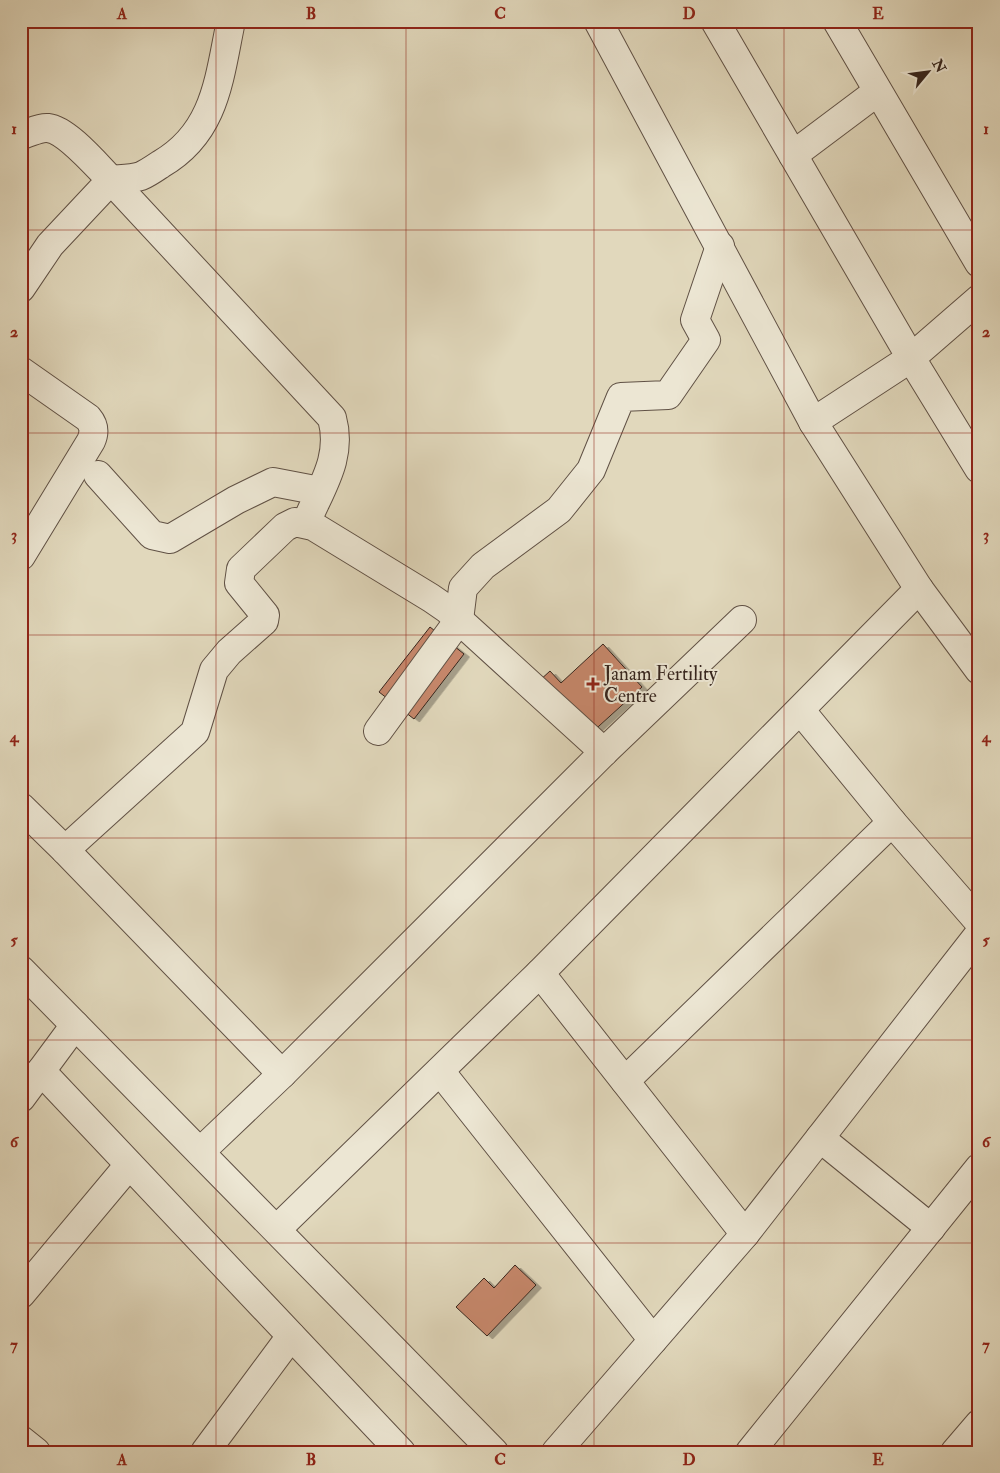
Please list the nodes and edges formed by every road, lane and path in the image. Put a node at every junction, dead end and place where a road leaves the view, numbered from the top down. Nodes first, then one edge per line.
1 (231, 21) edge
2 (598, 21) edge
3 (715, 21) edge
4 (837, 21) edge
5 (877, 92) junction
6 (21, 135) edge
7 (793, 155) junction
8 (111, 180) junction
9 (720, 246) junction
10 (979, 263) edge
11 (21, 288) edge
12 (979, 299) edge
13 (911, 358) junction
14 (21, 372) edge
15 (813, 422) junction
16 (979, 469) edge
17 (98, 475) dead end
18 (320, 491) junction
19 (306, 523) junction
20 (21, 556) edge
21 (919, 589) junction
22 (459, 620) junction
23 (742, 620) dead end
24 (979, 670) edge
25 (801, 711) junction
26 (378, 731) dead end
27 (604, 752) junction
28 (21, 808) edge
29 (892, 822) junction
30 (65, 850) junction
31 (979, 922) edge
32 (979, 934) edge
33 (21, 970) edge
34 (540, 973) junction
35 (58, 1048) junction
36 (440, 1070) junction
37 (282, 1074) junction
38 (625, 1081) junction
39 (21, 1098) edge
40 (820, 1138) junction
41 (200, 1152) junction
42 (129, 1165) junction
43 (979, 1168) edge
44 (930, 1228) junction
45 (277, 1229) junction
46 (745, 1234) junction
47 (21, 1294) edge
48 (291, 1336) junction
49 (653, 1340) junction
50 (979, 1424) edge
51 (21, 1440) edge
52 (36, 1452) edge
53 (205, 1452) edge
54 (401, 1452) edge
55 (494, 1452) edge
56 (556, 1452) edge
57 (750, 1452) edge
58 (955, 1452) edge

1 - 8 street
2 - 9 street
3 - 7 street
4 - 5 street
5 - 7 street
5 - 10 street
6 - 8 street
7 - 13 street
8 - 11 street
8 - 18 street
9 - 15 street
9 - 22 street
12 - 13 street
13 - 15 street
13 - 16 street
14 - 20 street
15 - 21 street
17 - 18 street
18 - 19 street
19 - 22 street
19 - 30 street
21 - 24 street
21 - 25 street
22 - 26 street
22 - 27 street
23 - 27 street
25 - 29 street
25 - 34 street
27 - 37 street
28 - 30 street
29 - 31 street
29 - 38 street
30 - 37 street
32 - 40 street
33 - 35 street
34 - 36 street
34 - 38 street
35 - 39 street
35 - 41 street
35 - 42 street
36 - 45 street
36 - 49 street
37 - 41 street
38 - 46 street
40 - 44 street
40 - 46 street
41 - 45 street
42 - 47 street
42 - 48 street
43 - 44 street
44 - 57 street
45 - 55 street
46 - 49 street
48 - 53 street
48 - 54 street
49 - 56 street
50 - 58 street
51 - 52 street

